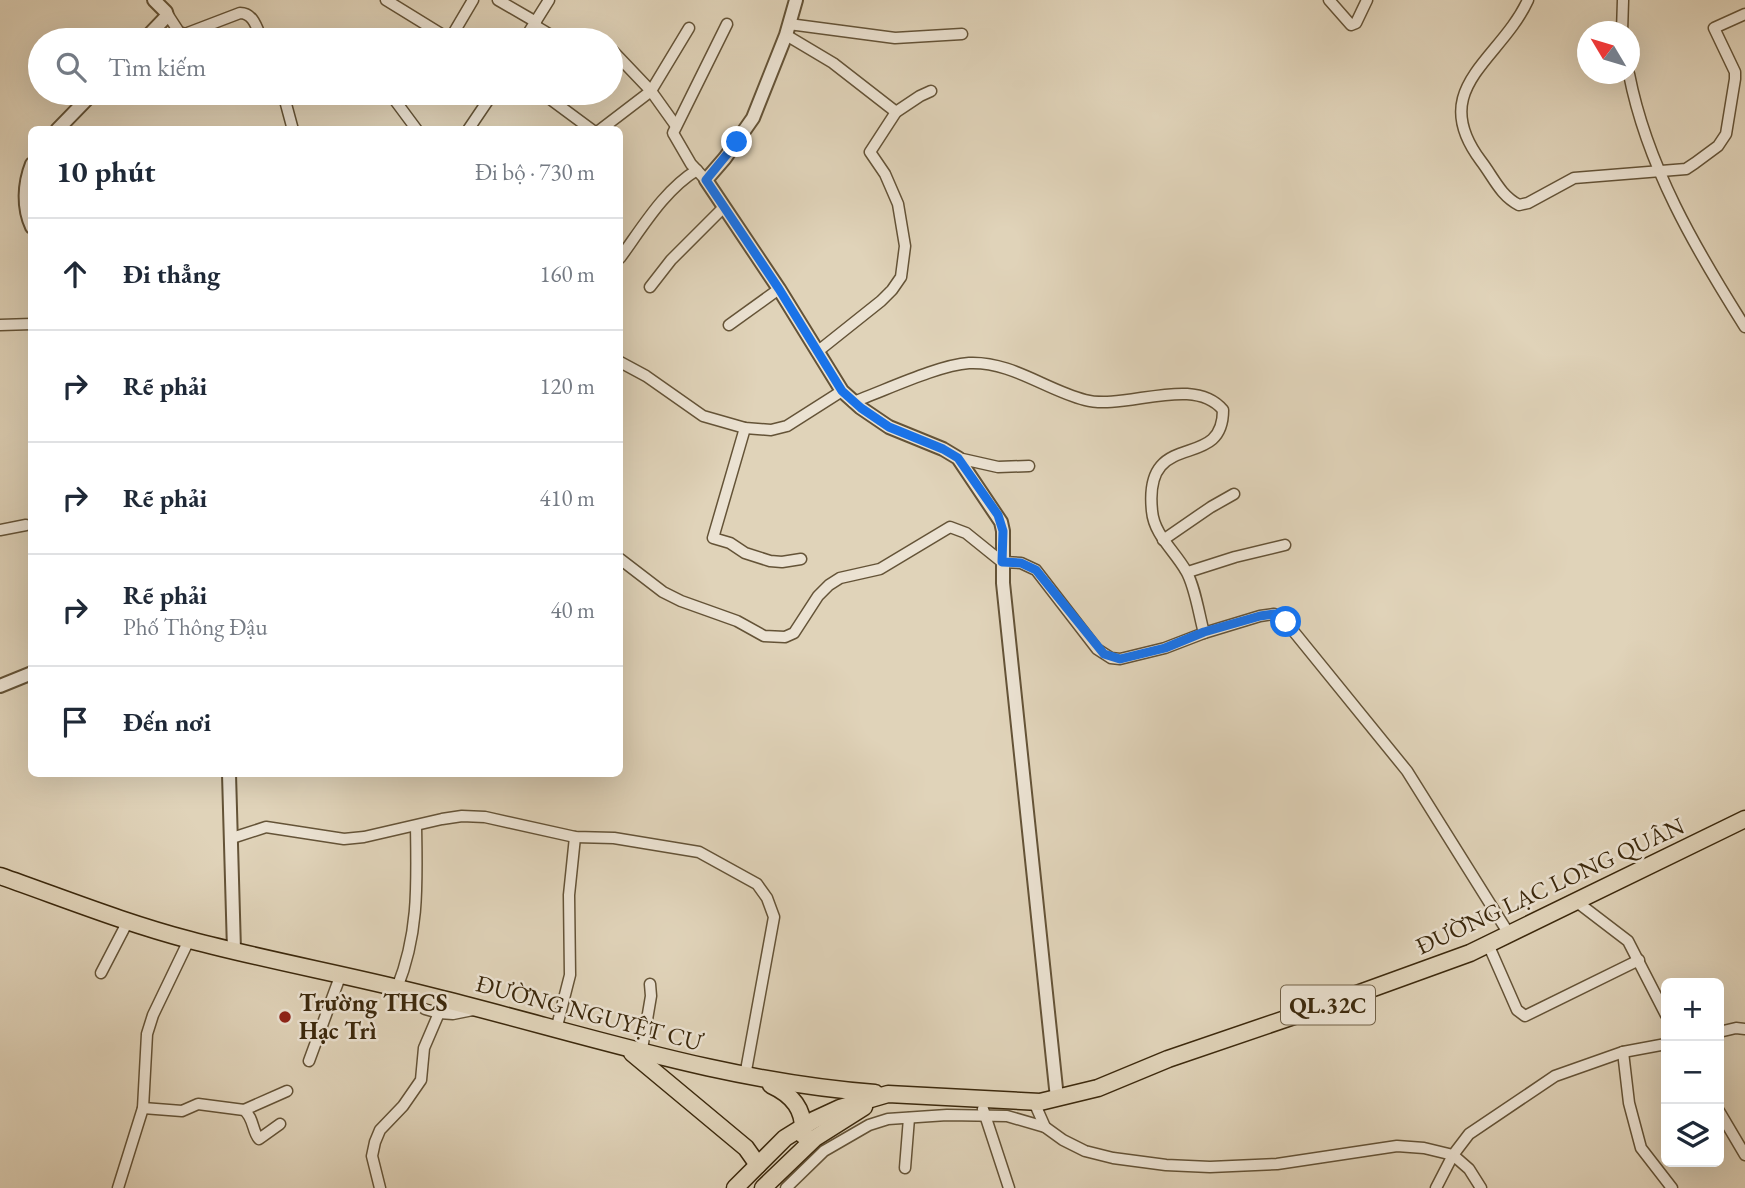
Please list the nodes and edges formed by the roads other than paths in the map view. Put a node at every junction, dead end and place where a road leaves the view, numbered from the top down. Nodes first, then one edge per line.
1 (155, 0) edge
2 (386, 0) edge
3 (473, 0) edge
4 (498, 0) edge
5 (549, 0) edge
6 (796, 0) edge
7 (1329, 0) edge
8 (1367, 0) edge
9 (1528, 0) edge
10 (1623, 0) edge
11 (166, 12) junction
12 (1745, 13) edge
13 (1622, 21) edge
14 (535, 24) junction
15 (727, 24) dead end
16 (156, 28) edge
17 (176, 28) edge
18 (204, 28) edge
19 (256, 28) edge
20 (425, 28) edge
21 (458, 28) edge
22 (532, 28) edge
23 (541, 28) edge
24 (689, 28) dead end
25 (787, 30) junction
26 (961, 34) dead end
27 (623, 62) edge
28 (1631, 84) edge
29 (651, 91) junction
30 (931, 91) dead end
31 (81, 105) edge
32 (286, 105) edge
33 (398, 105) edge
34 (485, 105) edge
35 (560, 105) edge
36 (896, 112) junction
37 (61, 126) edge
38 (292, 126) edge
39 (414, 126) edge
40 (471, 126) edge
41 (587, 126) edge
42 (605, 126) edge
43 (676, 126) junction
44 (1659, 169) junction
45 (697, 170) junction
46 (28, 174) edge
47 (706, 180) junction
48 (724, 207) junction
49 (28, 216) edge
50 (623, 254) edge
51 (650, 287) dead end
52 (779, 289) junction
53 (28, 324) edge
54 (0, 325) edge
55 (729, 325) dead end
56 (1745, 327) edge
57 (817, 352) junction
58 (623, 364) edge
59 (842, 391) junction
60 (853, 402) junction
61 (745, 428) junction
62 (958, 458) junction
63 (1029, 466) dead end
64 (1234, 494) dead end
65 (26, 525) dead end
66 (0, 530) edge
67 (1163, 540) junction
68 (1285, 545) dead end
69 (801, 559) dead end
70 (623, 561) edge
71 (1002, 562) junction
72 (1188, 572) junction
73 (1204, 632) junction
74 (28, 675) edge
75 (0, 686) edge
76 (229, 777) edge
77 (1745, 819) edge
78 (416, 826) junction
79 (575, 836) junction
80 (232, 838) junction
81 (0, 876) edge
82 (1577, 902) junction
83 (128, 921) junction
84 (1509, 934) junction
85 (189, 940) junction
86 (1488, 944) junction
87 (234, 950) junction
88 (1639, 960) junction
89 (102, 973) dead end
90 (341, 974) junction
91 (650, 984) dead end
92 (397, 988) junction
93 (1661, 1005) edge
94 (480, 1009) junction
95 (439, 1013) junction
96 (1745, 1028) edge
97 (555, 1030) junction
98 (1724, 1031) edge
99 (1661, 1045) edge
100 (1623, 1052) junction
101 (641, 1056) junction
102 (309, 1061) dead end
103 (753, 1078) junction
104 (286, 1091) dead end
105 (888, 1094) junction
106 (1057, 1098) junction
107 (1034, 1102) junction
108 (983, 1107) junction
109 (143, 1108) junction
110 (244, 1110) junction
111 (909, 1118) junction
112 (1724, 1119) edge
113 (280, 1124) dead end
114 (803, 1126) junction
115 (1045, 1127) junction
116 (1453, 1155) junction
117 (1745, 1155) edge
118 (789, 1162) junction
119 (758, 1165) junction
120 (905, 1168) dead end
121 (118, 1188) edge
122 (380, 1188) edge
123 (735, 1188) edge
124 (763, 1188) edge
125 (786, 1188) edge
126 (1009, 1188) edge
127 (1436, 1188) edge
128 (1481, 1188) edge
129 (1672, 1188) edge

1 - 11 street
2 - 20 street
3 - 21 street
4 - 14 street
5 - 14 street
6 - 25 street
7 - 8 street
9 - 44 street
10 - 13 street
11 - 16 street
11 - 17 street
12 - 44 street
14 - 22 street
14 - 23 street
15 - 43 street
18 - 19 street
24 - 29 street
25 - 26 street
25 - 36 street
25 - 47 street
27 - 29 street
28 - 44 street
29 - 42 street
29 - 43 street
30 - 36 street
31 - 37 street
32 - 38 street
33 - 39 street
34 - 40 street
35 - 41 street
36 - 57 street
43 - 45 street
44 - 56 street
45 - 47 street
45 - 50 street
46 - 49 street
47 - 48 street
48 - 51 street
48 - 52 street
52 - 55 street
52 - 57 street
53 - 54 street
57 - 59 street
58 - 61 street
59 - 60 street
59 - 61 street
60 - 62 street
60 - 67 street
61 - 69 street
62 - 63 street
62 - 71 street
64 - 67 street
65 - 66 street
67 - 72 street
68 - 72 street
70 - 71 street
71 - 73 street
71 - 106 street
72 - 73 street
73 - 84 street
74 - 75 street
76 - 80 street
77 - 82 highway, ĐƯỜNG LẠC LONG QUÂN / QL.32C
78 - 79 street
78 - 80 street
78 - 92 street
79 - 97 street
79 - 103 street
80 - 87 street
81 - 83 highway, ĐƯỜNG NGUYỆT CƯ
82 - 84 highway, ĐƯỜNG LẠC LONG QUÂN / QL.32C
82 - 88 street
83 - 85 highway, ĐƯỜNG NGUYỆT CƯ
83 - 89 street
84 - 86 highway, ĐƯỜNG LẠC LONG QUÂN / QL.32C
85 - 87 highway, ĐƯỜNG NGUYỆT CƯ
85 - 109 street
86 - 88 street
86 - 106 highway, ĐƯỜNG LẠC LONG QUÂN / QL.32C
87 - 90 highway, ĐƯỜNG NGUYỆT CƯ
88 - 93 street
90 - 92 highway, ĐƯỜNG NGUYỆT CƯ
90 - 102 street
91 - 101 street
92 - 94 highway, ĐƯỜNG NGUYỆT CƯ
92 - 95 street
94 - 95 street
94 - 97 highway, ĐƯỜNG NGUYỆT CƯ
95 - 122 street
96 - 98 street
97 - 101 highway, ĐƯỜNG NGUYỆT CƯ
99 - 100 street
100 - 116 street
100 - 129 street
101 - 103 highway, ĐƯỜNG NGUYỆT CƯ
101 - 119 highway
103 - 105 highway, ĐƯỜNG NGUYỆT CƯ
103 - 114 highway
104 - 110 street
105 - 108 highway, ĐƯỜNG LẠC LONG QUÂN / QL.32C
105 - 114 highway, ĐƯỜNG LẠC LONG QUÂN / QL.32C
105 - 118 highway
106 - 107 highway, ĐƯỜNG LẠC LONG QUÂN / QL.32C
107 - 108 highway, ĐƯỜNG LẠC LONG QUÂN / QL.32C
107 - 115 street
108 - 111 street
108 - 115 street
108 - 126 street
109 - 110 street
109 - 121 street
110 - 113 street
111 - 120 street
111 - 125 street
112 - 117 street
114 - 118 highway
114 - 119 highway, ĐƯỜNG LẠC LONG QUÂN / QL.32C
115 - 116 street
116 - 127 street
116 - 128 street
118 - 124 highway
119 - 123 highway, ĐƯỜNG LẠC LONG QUÂN / QL.32C

